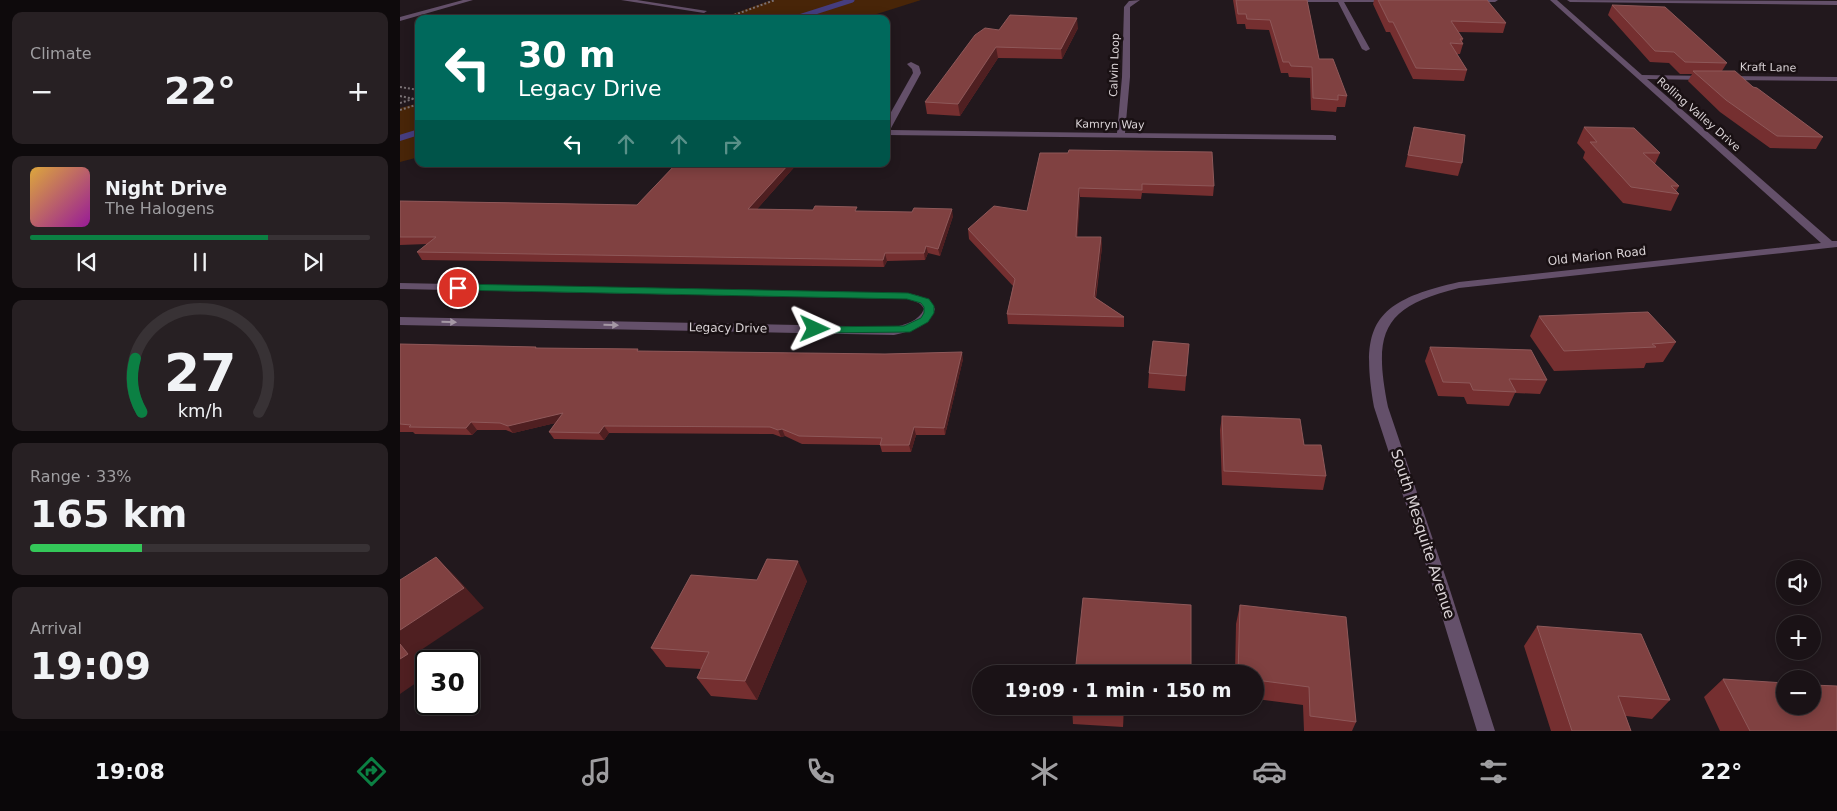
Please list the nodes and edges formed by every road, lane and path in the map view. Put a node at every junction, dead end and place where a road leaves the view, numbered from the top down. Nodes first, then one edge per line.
1 (470, 0) edge
2 (624, 0) edge
3 (775, 0) edge
4 (1136, 0) edge
5 (1299, 0) edge
6 (1340, 0) edge
7 (1398, 0) edge
8 (1466, 0) edge
9 (1495, 0) edge
10 (1553, 0) edge
11 (1570, 0) edge
12 (1837, 3) edge
13 (704, 11) dead end
14 (734, 15) edge
15 (400, 19) edge
16 (1366, 49) dead end
17 (911, 64) dead end
18 (1640, 77) junction
19 (1837, 79) edge
20 (400, 87) edge
21 (415, 89) edge
22 (400, 96) edge
23 (415, 98) joint
24 (400, 103) edge
25 (415, 105) edge
26 (400, 110) edge
27 (890, 123) edge
28 (890, 130) edge
29 (1121, 135) junction
30 (1333, 138) dead end
31 (1834, 245) edge
32 (400, 286) edge
33 (400, 321) edge
34 (1378, 334) joint
35 (1486, 731) edge

1 - 15 street
2 - 13 street
3 - 14 path
4 - 29 street, Calvin Loop
5 - 6 street
6 - 7 street
6 - 16 street
8 - 9 street
10 - 18 street, Rolling Valley Drive
11 - 12 street
17 - 27 street
18 - 19 street, Kraft Lane
18 - 31 street, Rolling Valley Drive
20 - 21 path
22 - 23 path
23 - 24 path
25 - 26 path
28 - 29 street, Kamryn Way
29 - 30 street, Kamryn Way
31 - 34 street, Old Marion Road
33 -> 32 street, Legacy Drive
34 - 35 street, South Mesquite Avenue

